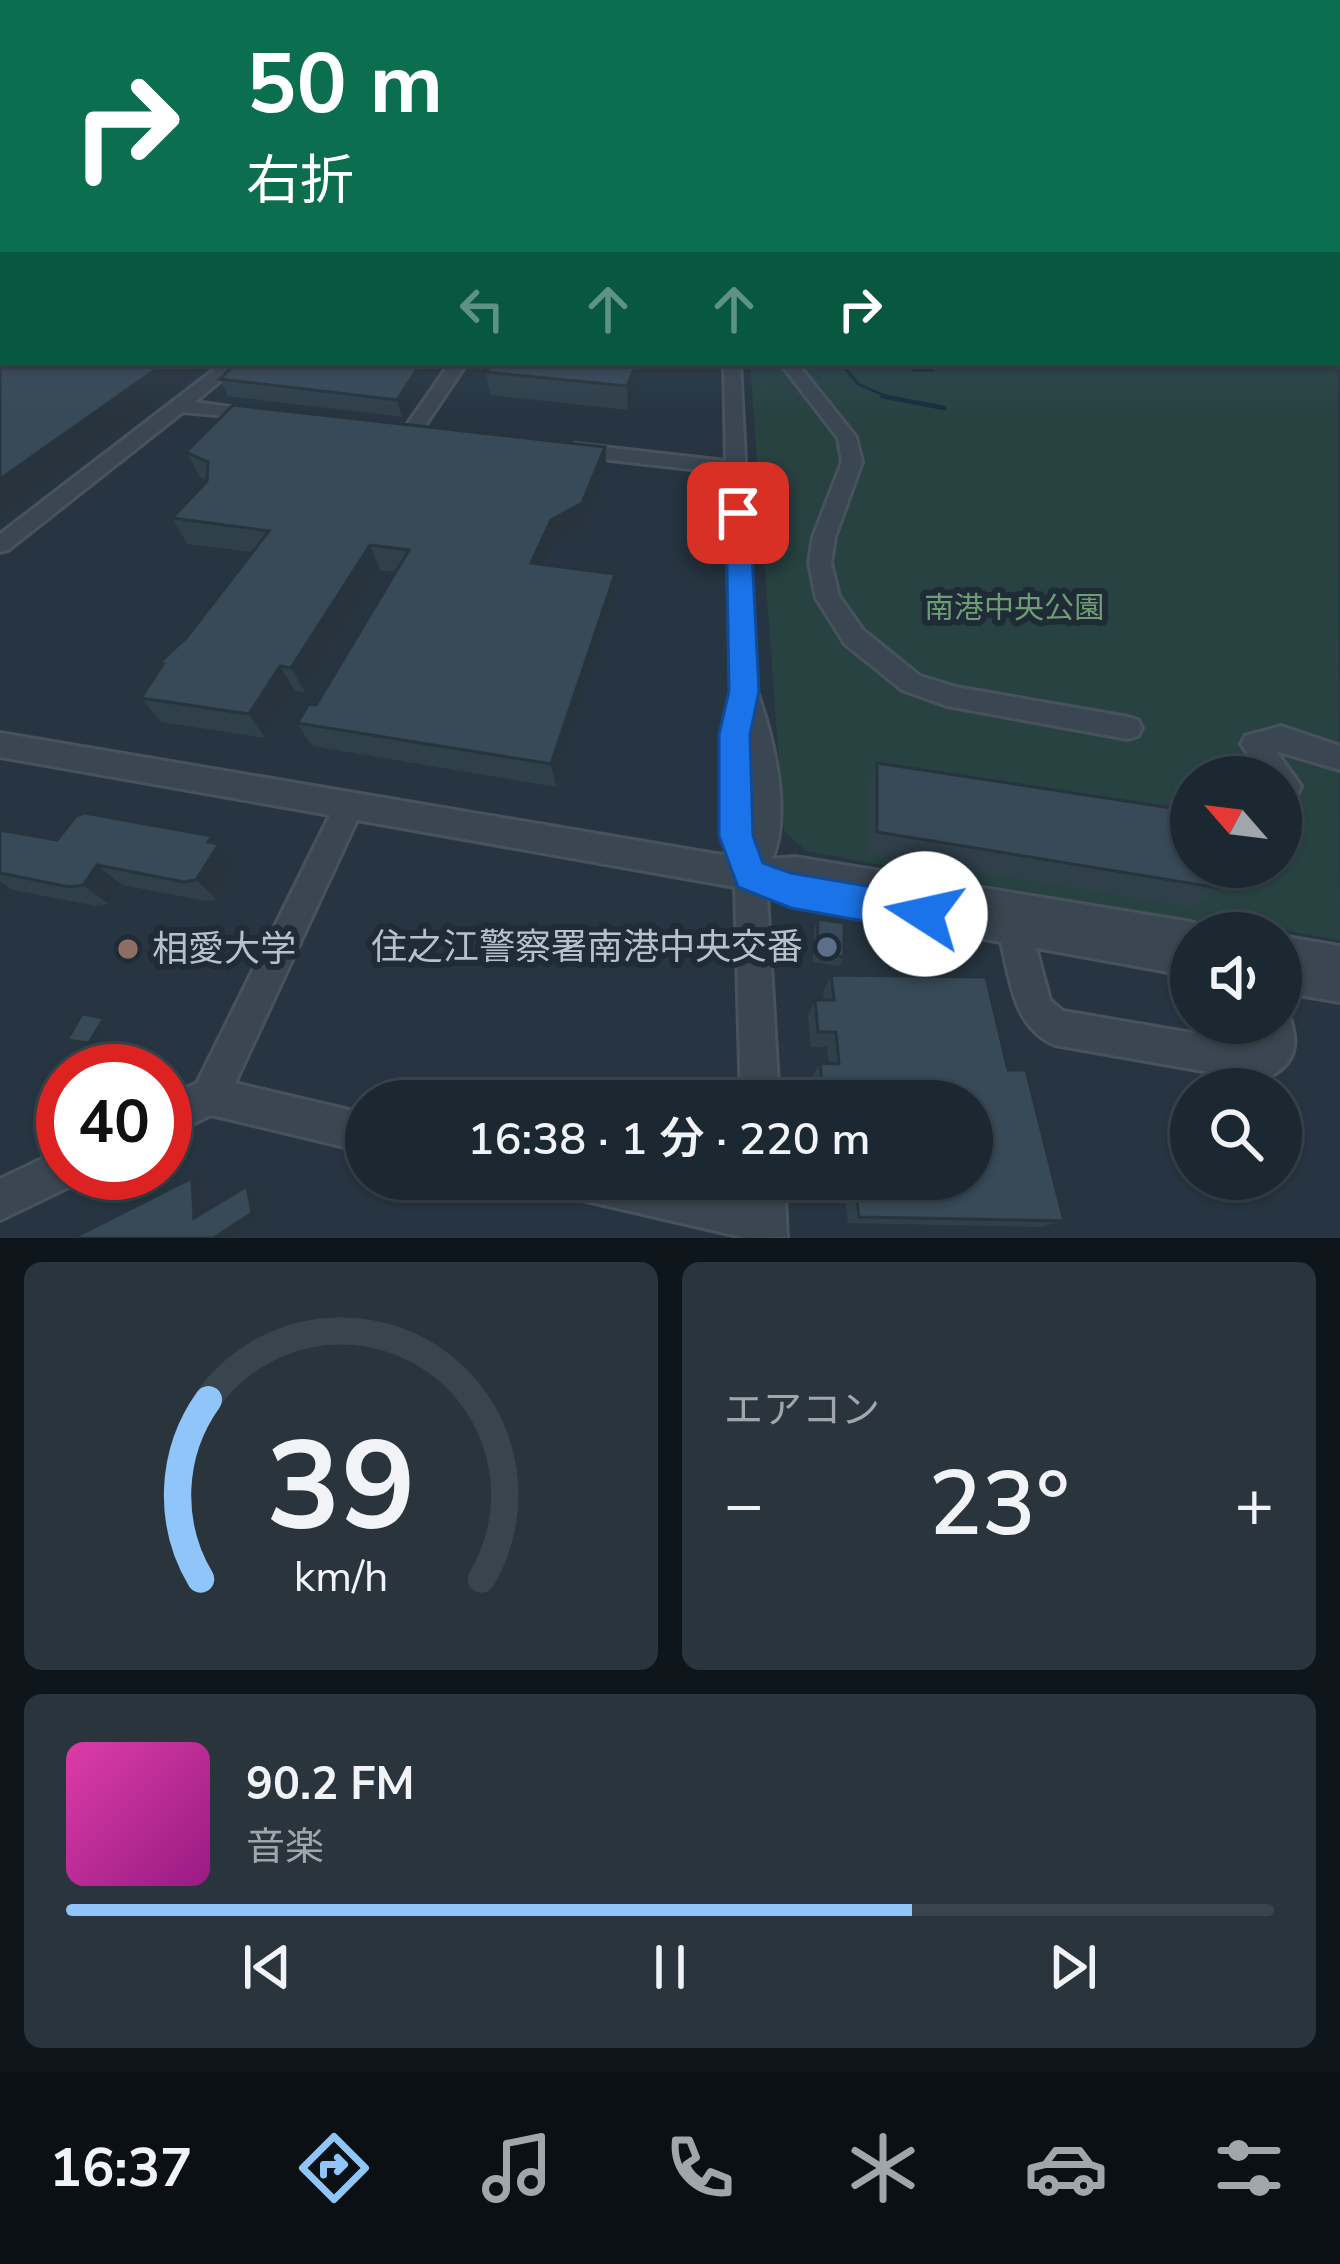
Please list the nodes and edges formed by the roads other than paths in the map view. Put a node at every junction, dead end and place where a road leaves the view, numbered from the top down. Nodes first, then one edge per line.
1 (230, 366) edge
2 (457, 366) edge
3 (732, 366) edge
4 (791, 366) edge
5 (179, 406) junction
6 (272, 416) edge
7 (388, 429) edge
8 (411, 432) junction
9 (434, 435) edge
10 (550, 447) edge
11 (736, 468) junction
12 (0, 545) edge
13 (1128, 728) dead end
14 (0, 745) edge
15 (1264, 756) edge
16 (1340, 758) edge
17 (349, 806) junction
18 (750, 875) junction
19 (1014, 929) junction
20 (1170, 934) edge
21 (1170, 955) edge
22 (1302, 957) edge
23 (1340, 963) edge
24 (1302, 979) edge
25 (1340, 985) edge
26 (1276, 1044) edge
27 (759, 1080) edge
28 (210, 1096) junction
29 (192, 1105) edge
30 (345, 1128) edge
31 (36, 1182) edge
32 (0, 1200) edge
33 (655, 1200) edge
34 (765, 1200) edge
35 (766, 1230) edge

1 - 5 street
2 - 8 street
3 - 11 street
4 - 13 street
5 - 6 street
5 - 12 street
7 - 8 street
8 - 9 street
10 - 11 street
11 - 18 street
14 - 17 street
15 - 16 street
17 - 18 street
17 - 28 street
18 - 19 street
18 - 20 street
18 - 27 street
19 - 21 street
19 - 26 street
22 - 23 street
24 - 25 street
28 - 29 street
28 - 30 street
31 - 32 street
33 - 35 street
34 - 35 street

